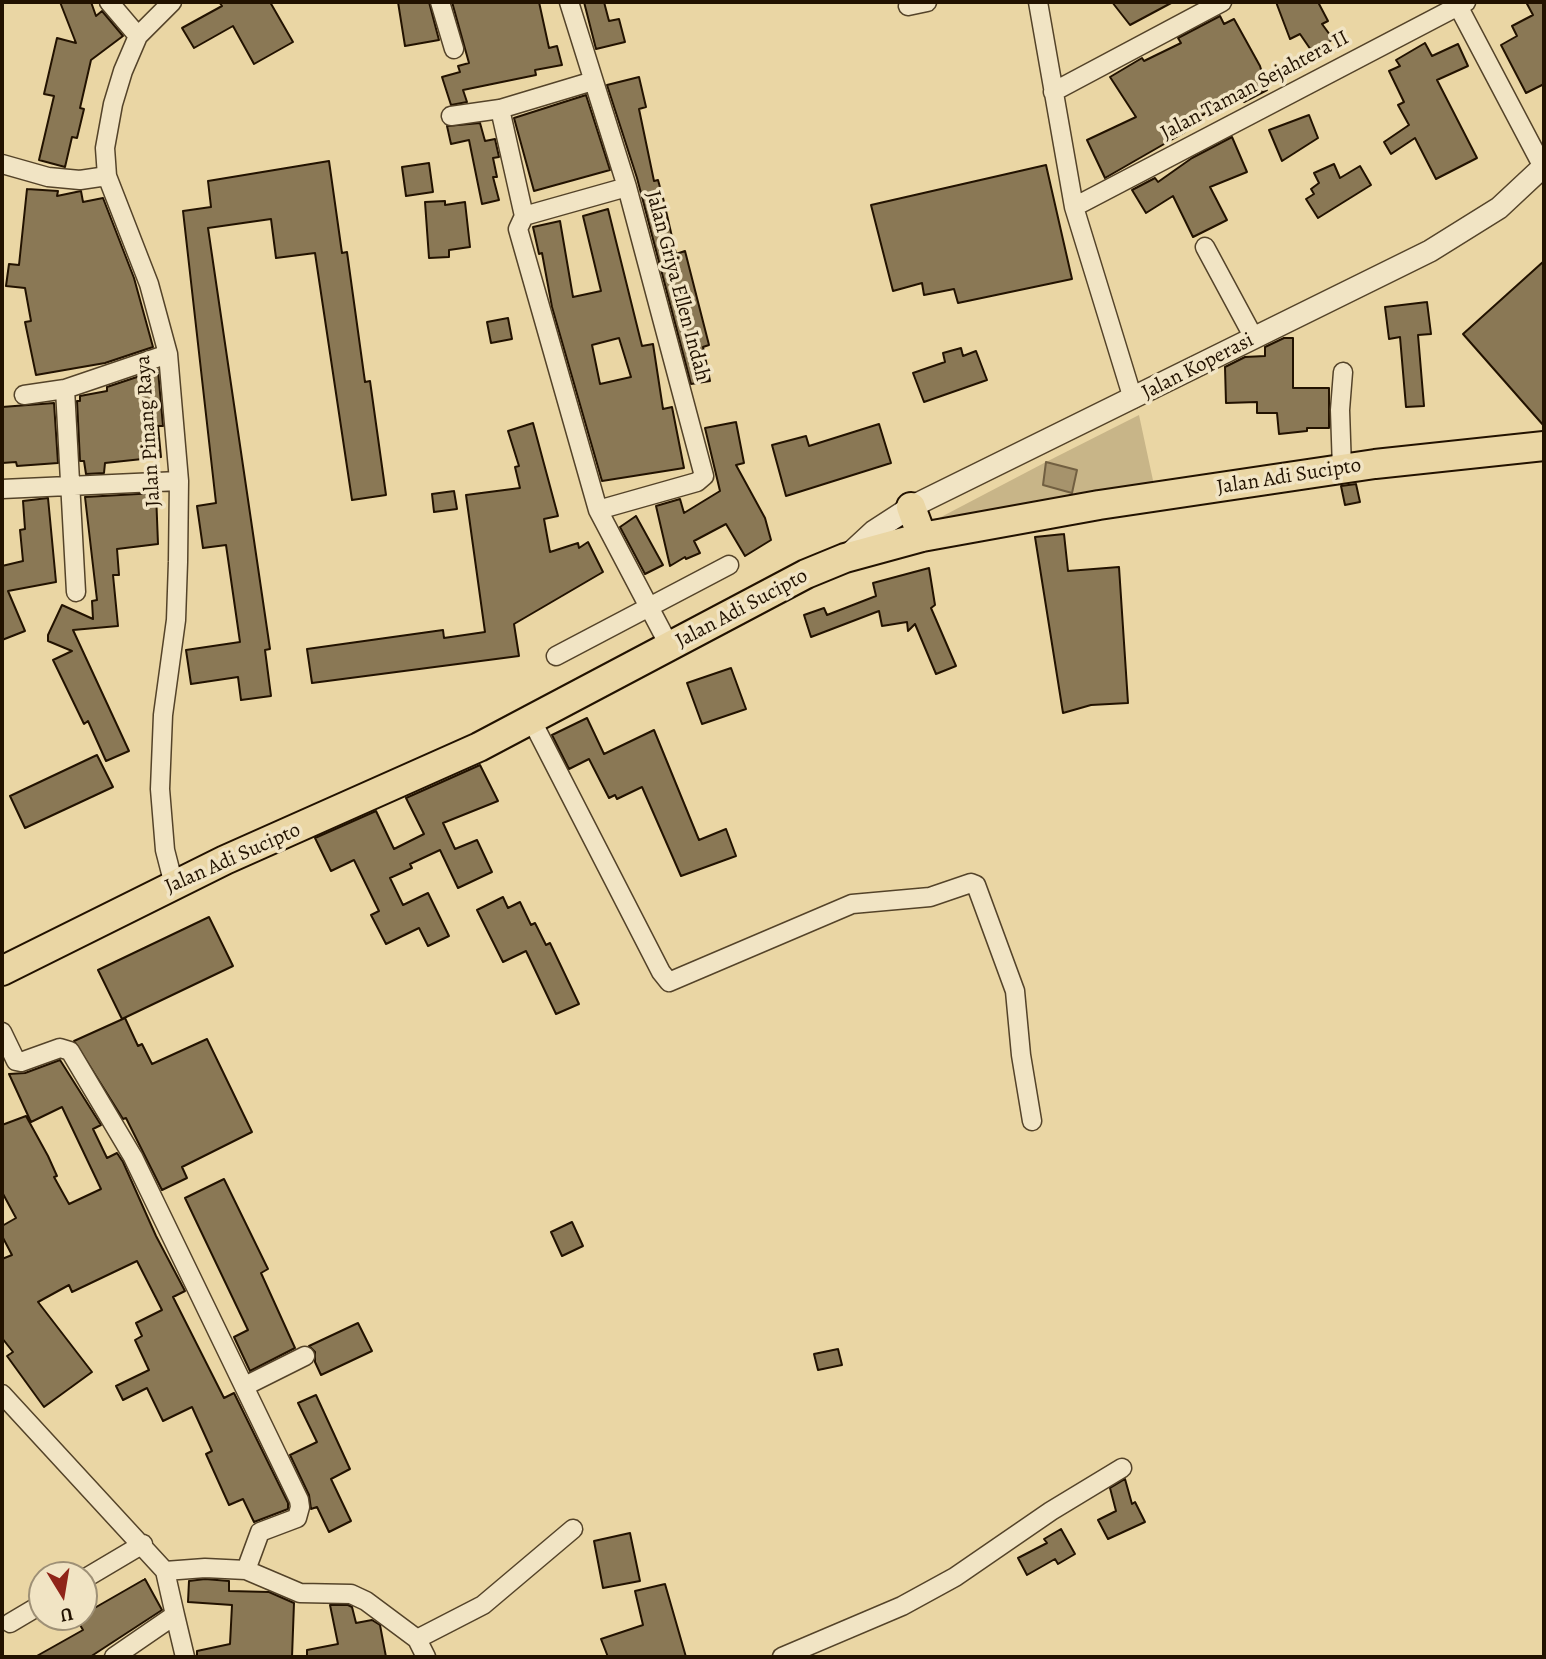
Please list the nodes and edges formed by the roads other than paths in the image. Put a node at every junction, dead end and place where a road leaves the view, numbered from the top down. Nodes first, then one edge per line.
1 (109, 2) edge
2 (172, 2) edge
3 (440, 2) edge
4 (569, 2) edge
5 (927, 2) edge
6 (1038, 2) edge
7 (1222, 2) edge
8 (1460, 3) edge
9 (908, 6) dead end
10 (138, 36) junction
11 (454, 49) dead end
12 (593, 81) junction
13 (1052, 92) junction
14 (500, 109) junction
15 (451, 116) dead end
16 (2, 164) edge
17 (1543, 167) edge
18 (107, 176) junction
19 (627, 187) junction
20 (1074, 207) junction
21 (524, 216) junction
22 (1205, 247) dead end
23 (1254, 338) junction
24 (168, 354) junction
25 (1343, 372) dead end
26 (65, 389) junction
27 (24, 395) dead end
28 (1133, 399) junction
29 (1544, 446) edge
30 (1342, 469) junction
31 (178, 481) junction
32 (71, 486) junction
33 (2, 489) edge
34 (911, 507) junction
35 (598, 510) junction
36 (922, 537) junction
37 (845, 558) junction
38 (729, 565) dead end
39 (76, 592) dead end
40 (657, 625) junction
41 (556, 656) dead end
42 (532, 721) junction
43 (169, 866) junction
44 (2, 971) edge
45 (2, 1032) edge
46 (1032, 1121) dead end
47 (305, 1356) dead end
48 (245, 1386) junction
49 (2, 1394) edge
50 (1122, 1468) dead end
51 (573, 1529) dead end
52 (143, 1544) junction
53 (246, 1570) junction
54 (98, 1571) edge
55 (165, 1571) junction
56 (28, 1612) edge
57 (175, 1615) junction
58 (10, 1623) dead end
59 (417, 1639) junction
60 (114, 1657) edge
61 (185, 1657) edge
62 (426, 1657) edge
63 (782, 1657) edge

1 - 10 street
2 - 10 street, Jalan Pinang Raya
3 - 11 street
4 - 12 street, Jalan Griya Ellen Indah
5 - 9 street
6 - 13 street
7 - 13 street
8 - 17 street
8 - 20 street, Jalan Taman Sejahtera II
10 - 18 street, Jalan Pinang Raya
12 - 14 street
12 - 19 street, Jalan Griya Ellen Indah
13 - 20 street
14 - 15 street
14 - 21 street
16 - 18 street
17 - 23 street, Jalan Koperasi
18 - 24 street, Jalan Pinang Raya
19 - 21 street
19 - 35 street, Jalan Griya Ellen Indah
20 - 28 street
21 - 35 street
22 - 23 street
23 - 28 street, Jalan Koperasi
24 - 26 street
24 - 31 street, Jalan Pinang Raya
25 - 30 street
26 - 27 street
26 - 32 street
28 - 34 street, Jalan Koperasi
29 - 30 highway, Jalan Adi Sucipto
30 - 36 highway, Jalan Adi Sucipto
31 - 32 street
31 - 43 street, Jalan Pinang Raya
32 - 33 street
32 - 39 street
34 - 36 highway
34 - 37 street, Jalan Koperasi
35 - 40 street
36 - 37 highway, Jalan Adi Sucipto
37 - 40 highway, Jalan Adi Sucipto
38 - 40 street
40 - 41 street
40 - 42 highway, Jalan Adi Sucipto
42 - 43 highway, Jalan Adi Sucipto
42 - 46 street
43 - 44 highway, Jalan Adi Sucipto
45 - 48 street
47 - 48 street
48 - 53 street
49 - 52 street
50 - 63 street
51 - 59 street
52 - 54 street
52 - 55 street
53 - 55 street
53 - 59 street
55 - 57 street
56 - 58 street
57 - 60 street
57 - 61 street
59 - 62 street

